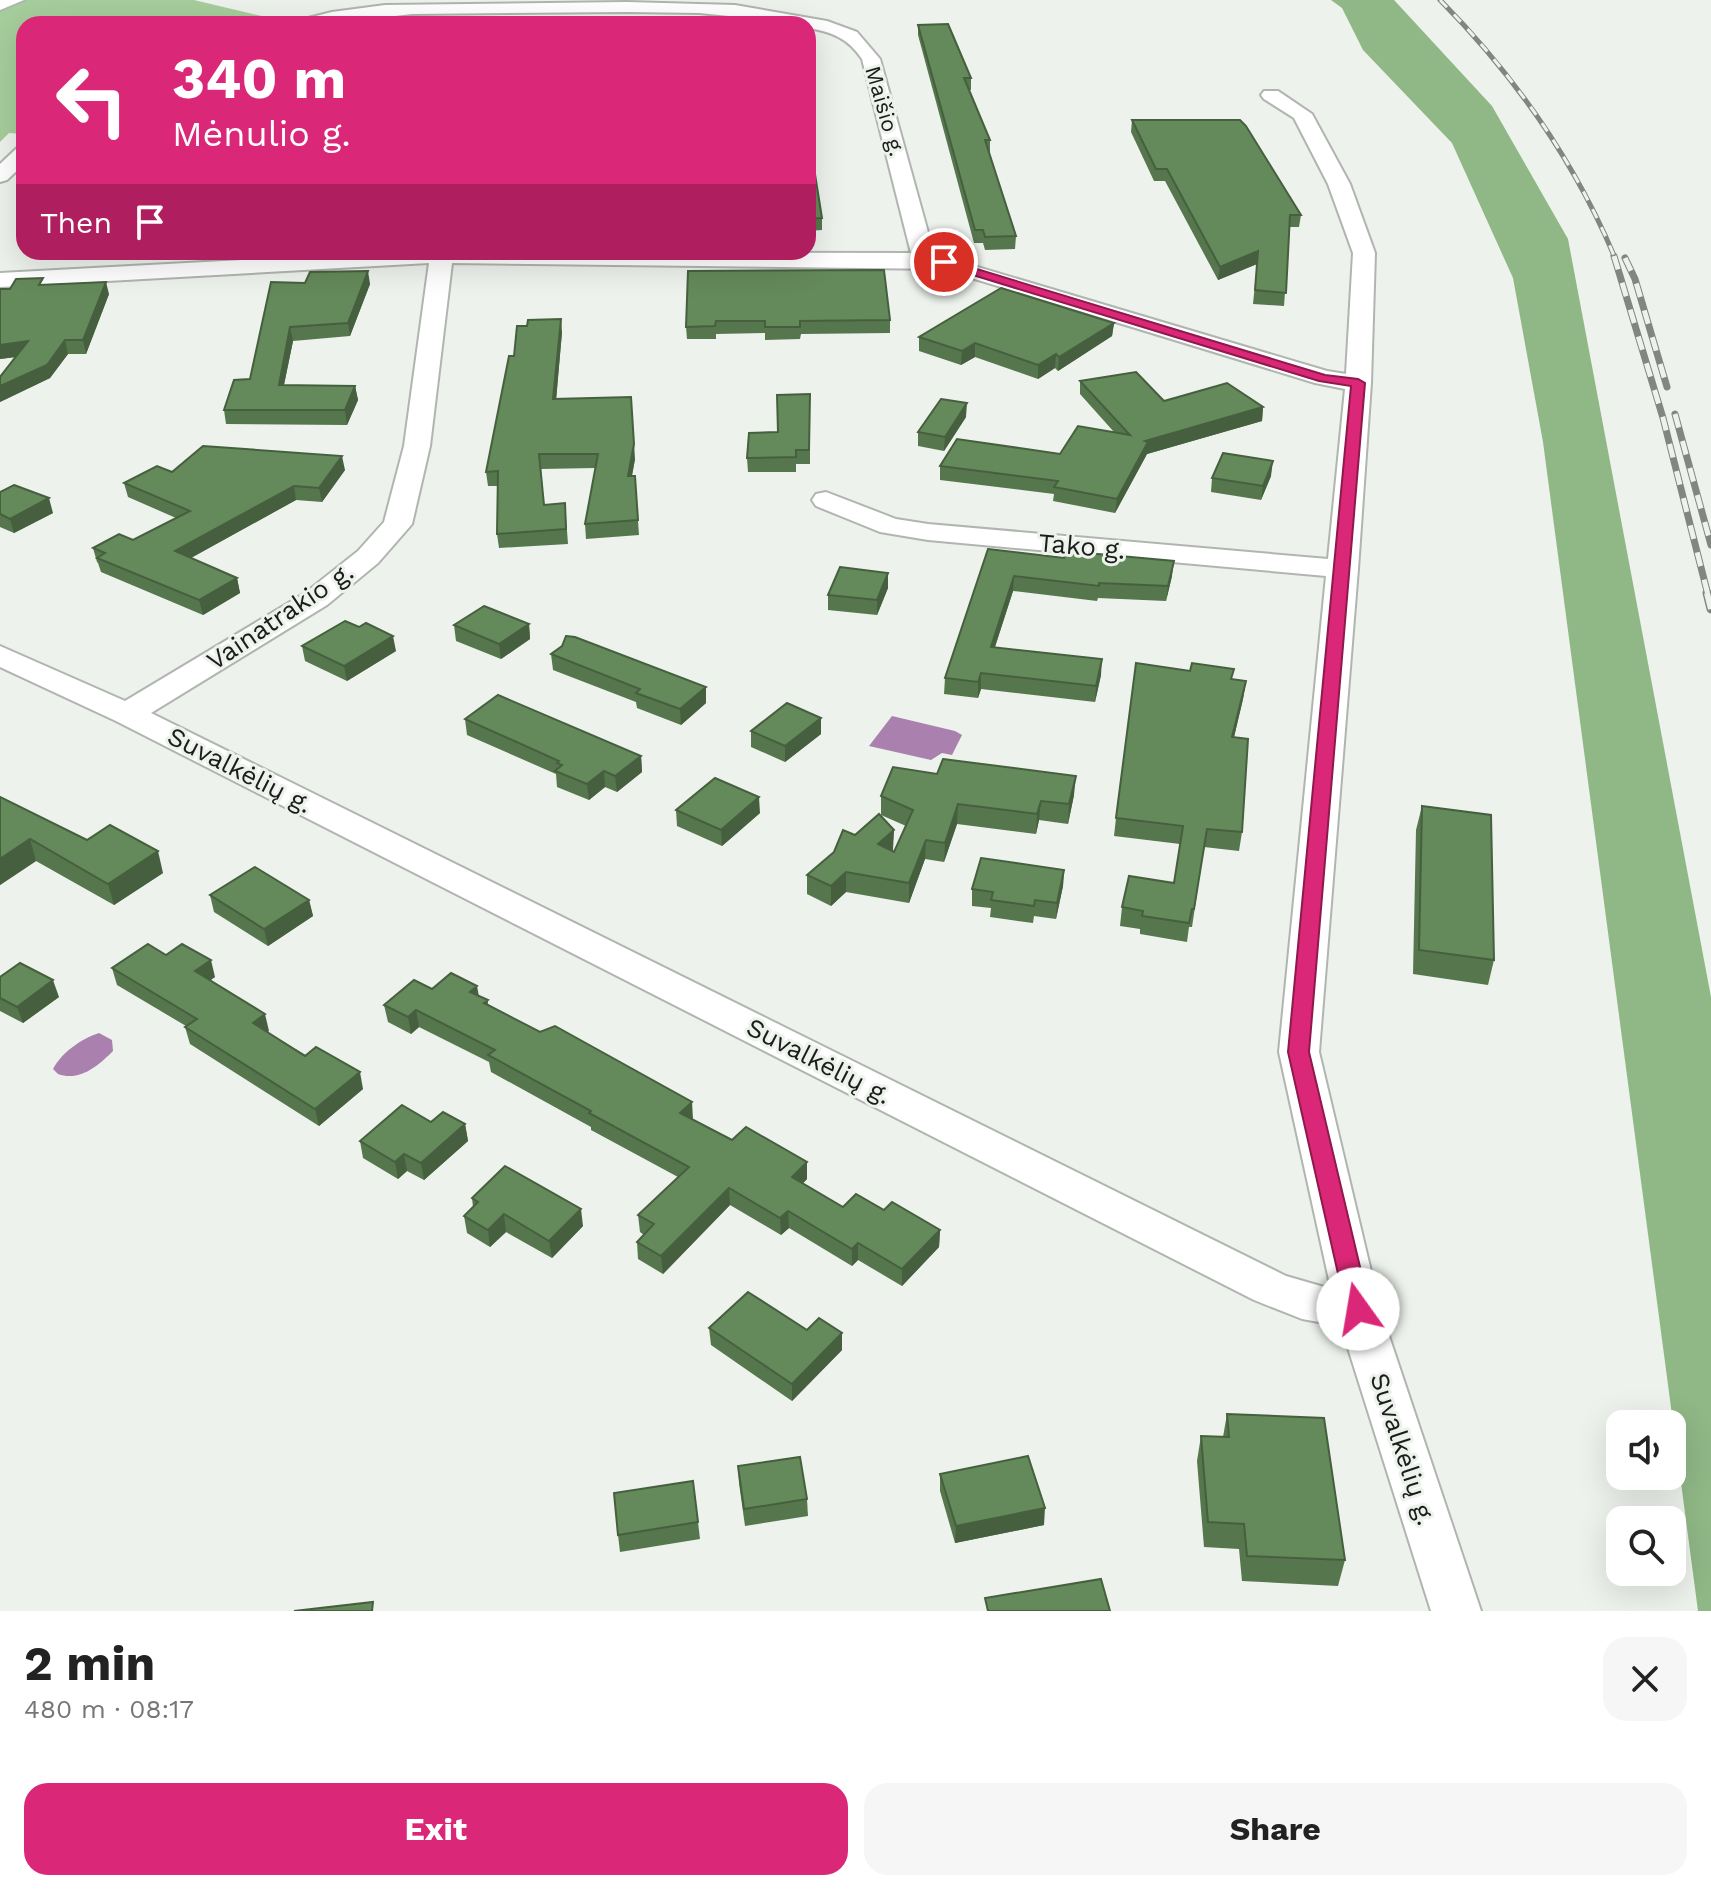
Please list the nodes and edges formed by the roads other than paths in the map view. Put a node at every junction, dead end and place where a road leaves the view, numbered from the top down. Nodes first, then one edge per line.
1 (15, 0) edge
2 (670, 3) edge
3 (0, 5) edge
4 (338, 16) edge
5 (781, 16) edge
6 (816, 25) edge
7 (1271, 95) dead end
8 (16, 160) edge
9 (0, 176) edge
10 (816, 259) edge
11 (340, 260) edge
12 (441, 260) edge
13 (924, 260) junction
14 (0, 280) edge
15 (1358, 383) junction
16 (826, 500) dead end
17 (1343, 569) junction
18 (0, 655) edge
19 (127, 714) junction
20 (1358, 1309) junction
21 (1456, 1611) edge

1 - 3 street
2 - 4 street, Maišio g.
2 - 5 street, Maišio g.
6 - 13 street, Maišio g.
7 - 15 street
8 - 9 street
10 - 13 street
11 - 14 street
12 - 19 street, Vainatrakio g.
13 - 15 street
15 - 17 street
16 - 17 street, Tako g.
17 - 20 street
18 - 19 street, Suvalkėlių g.
19 - 20 street, Suvalkėlių g.
20 - 21 street, Suvalkėlių g.

